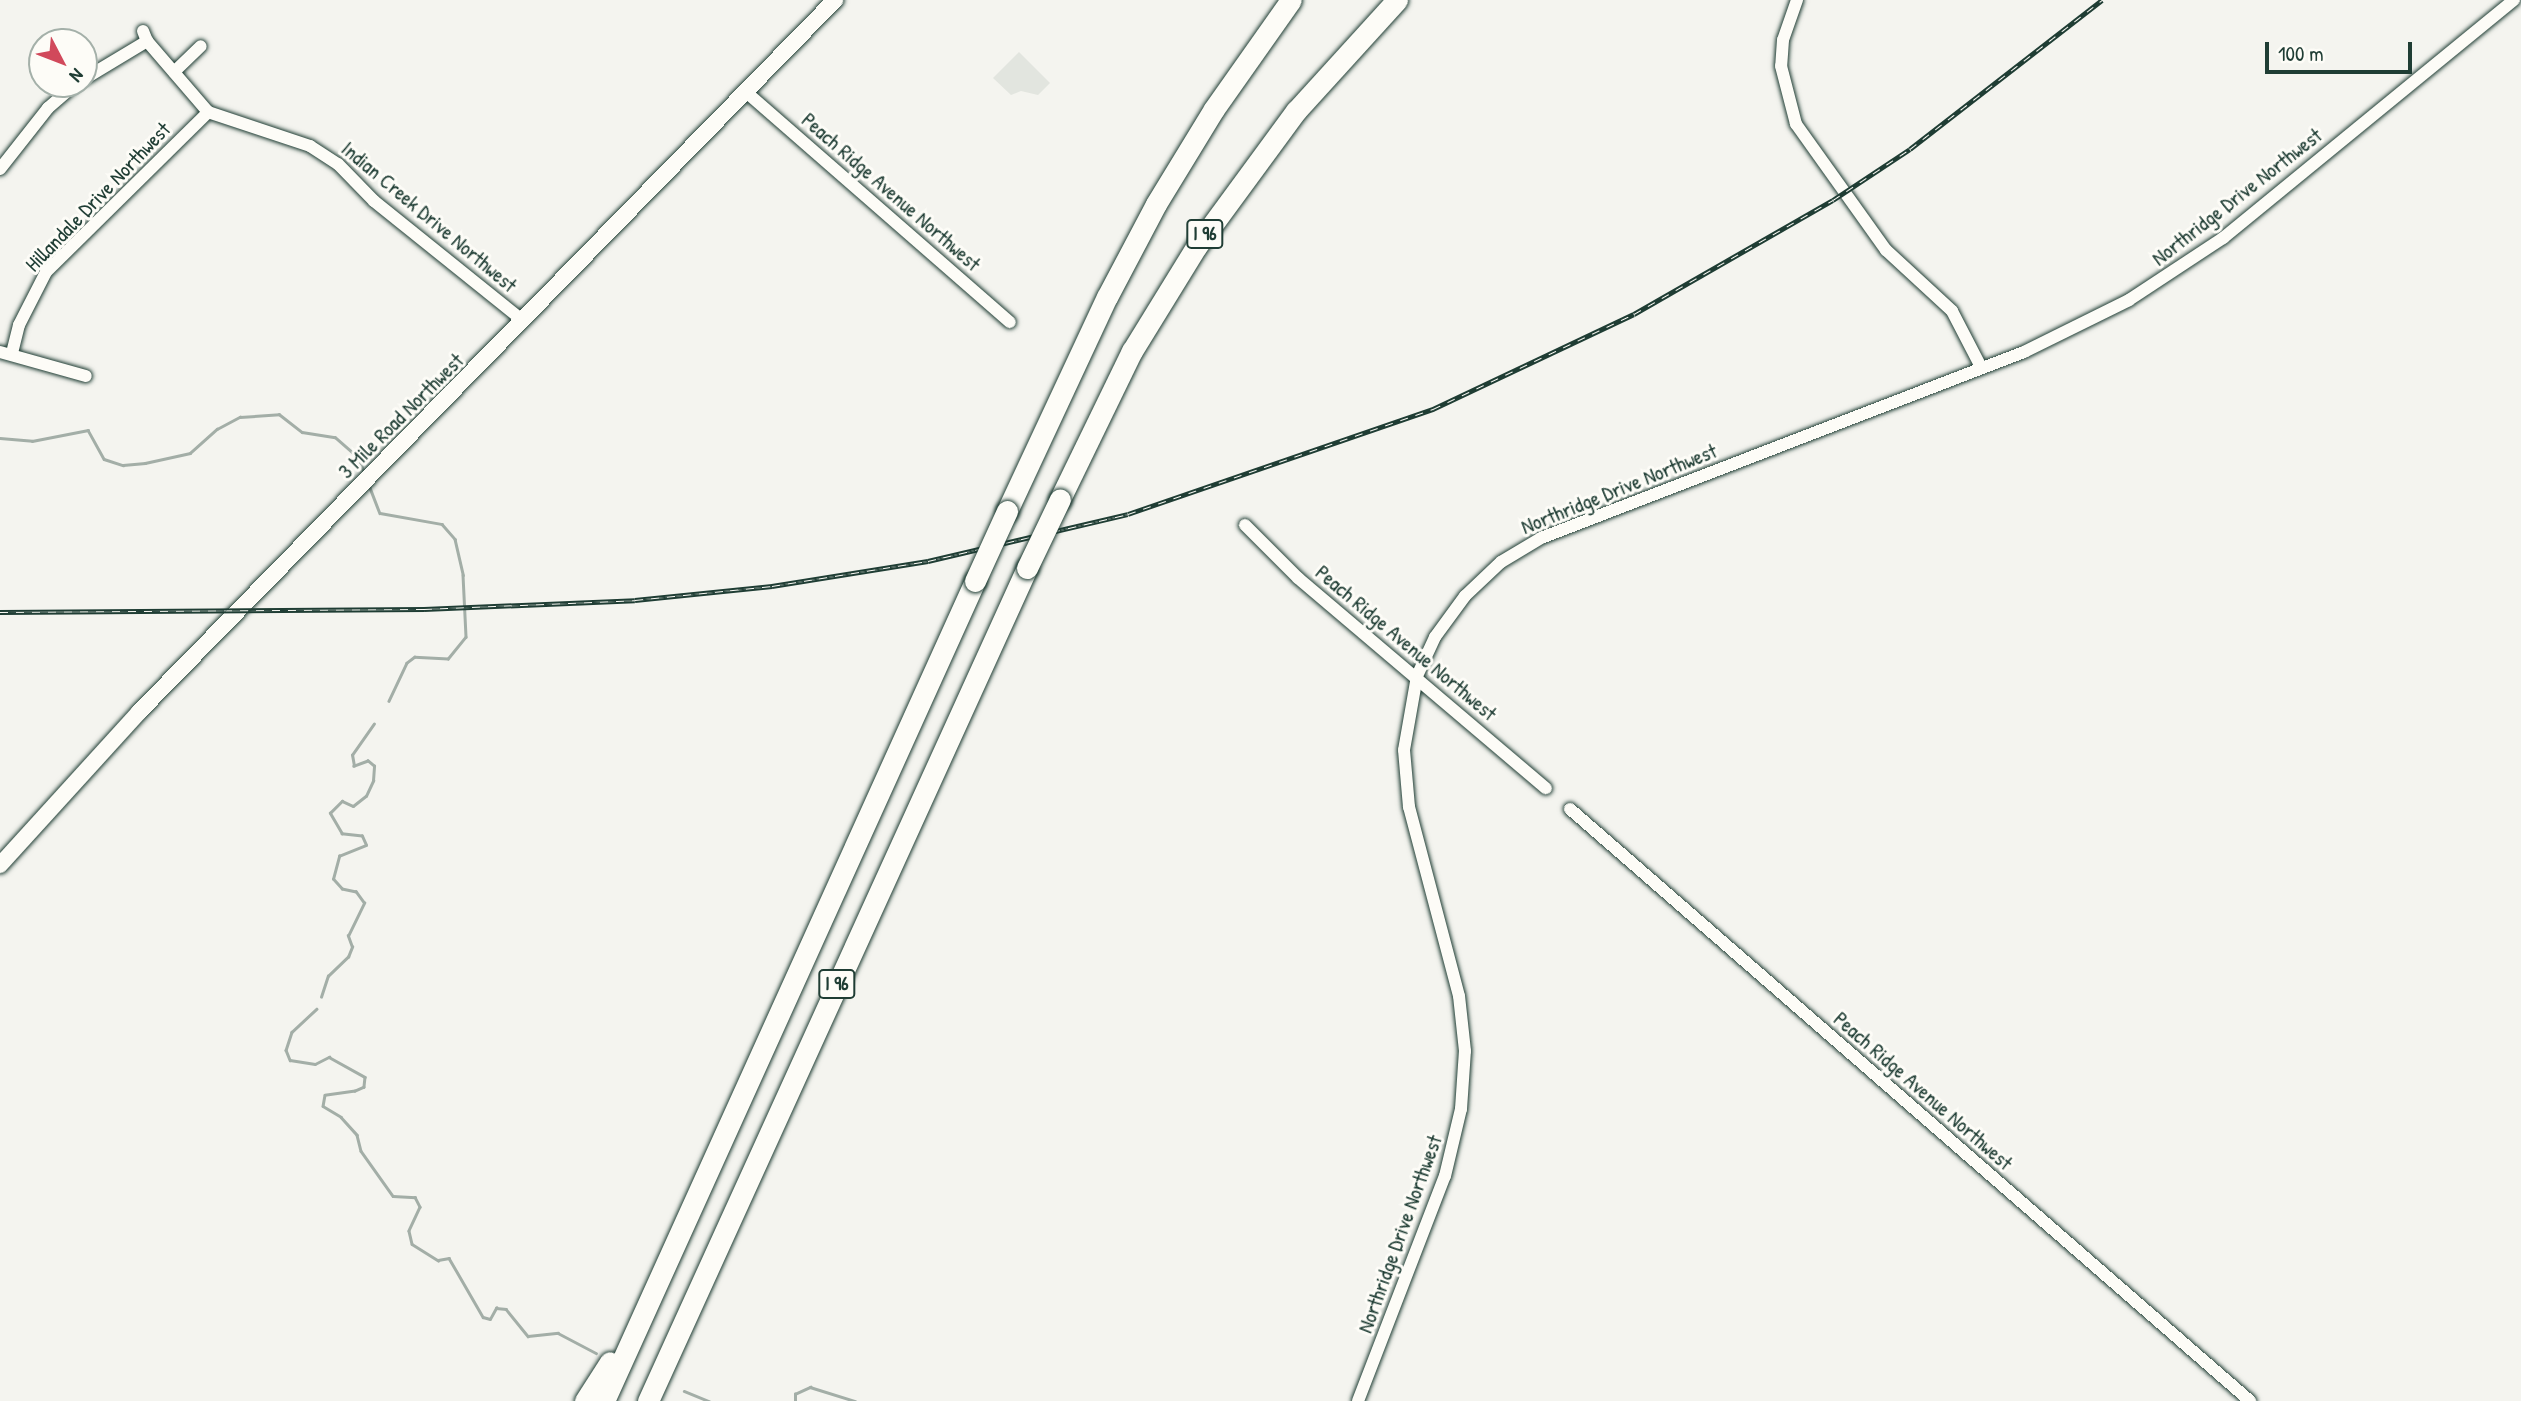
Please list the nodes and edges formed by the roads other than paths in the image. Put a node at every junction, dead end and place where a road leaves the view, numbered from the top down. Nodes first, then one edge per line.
1 (835, 0) edge
2 (1291, 0) edge
3 (1397, 0) edge
4 (1797, 0) edge
5 (2514, 0) edge
6 (201, 46) dead end
7 (98, 69) edge
8 (174, 72) junction
9 (746, 92) junction
10 (60, 98) edge
11 (208, 112) junction
12 (0, 169) edge
13 (523, 321) junction
14 (1010, 322) dead end
15 (6, 352) edge
16 (1981, 367) junction
17 (86, 376) dead end
18 (1245, 525) dead end
19 (1417, 676) junction
20 (1546, 788) dead end
21 (1570, 809) dead end
22 (0, 865) edge
23 (685, 1221) junction
24 (698, 1294) junction
25 (585, 1401) edge
26 (604, 1401) edge
27 (648, 1401) edge
28 (659, 1401) edge
29 (1358, 1401) edge
30 (2250, 1401) edge

1 - 9 main road, 3 Mile Road Northwest
2 - 23 highway, I 96, bridge
3 - 24 highway, I 96, bridge
4 - 16 street
5 - 16 street, Northridge Drive Northwest
6 - 8 street
7 - 8 street
8 - 11 street
9 - 13 main road, 3 Mile Road Northwest
9 - 14 street, Peach Ridge Avenue Northwest
10 - 12 street
11 - 13 street, Indian Creek Drive Northwest
11 - 15 street, Hillandale Drive Northwest
13 - 22 main road, 3 Mile Road Northwest
15 - 17 street
16 - 19 street, Northridge Drive Northwest
18 - 19 street, Peach Ridge Avenue Northwest
19 - 20 street, Peach Ridge Avenue Northwest
19 - 29 street, Northridge Drive Northwest
21 - 30 street, Peach Ridge Avenue Northwest
23 - 25 highway
23 - 26 highway, I 96
24 - 27 highway, I 96
24 - 28 highway

